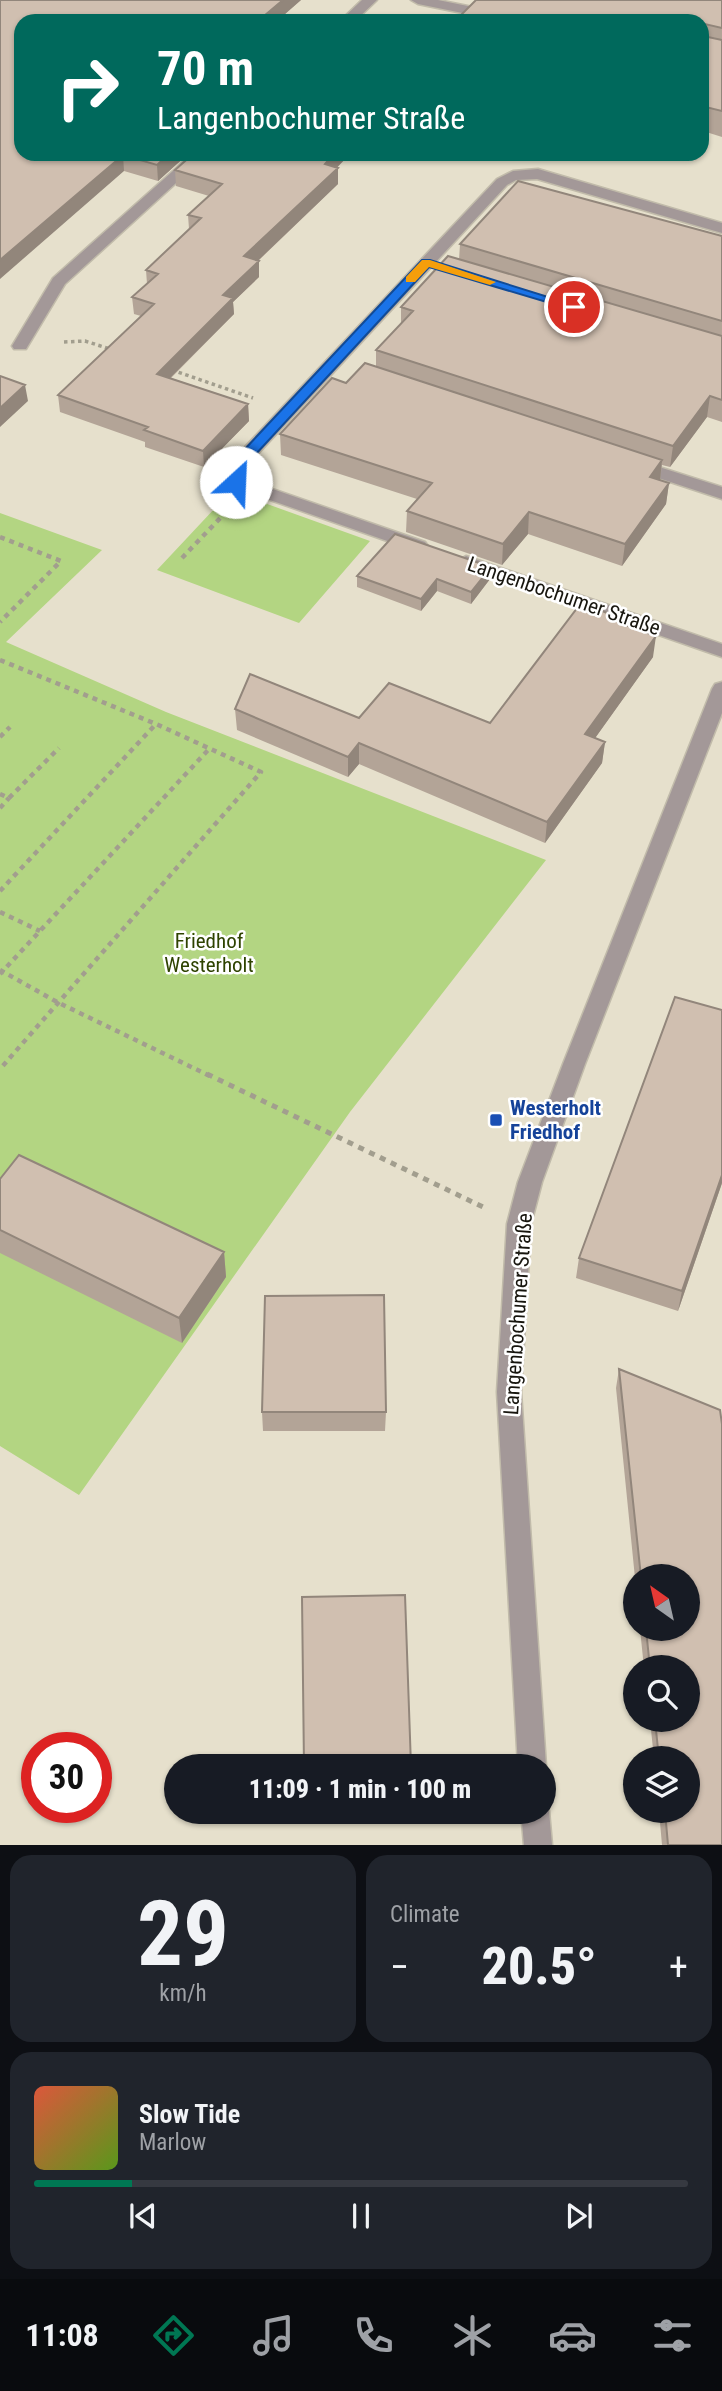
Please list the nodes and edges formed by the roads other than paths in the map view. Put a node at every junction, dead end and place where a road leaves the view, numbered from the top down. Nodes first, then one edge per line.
1 (370, 0) edge
2 (418, 0) edge
3 (355, 14) edge
4 (487, 14) edge
5 (193, 161) edge
6 (722, 228) edge
7 (20, 346) road end
8 (618, 459) edge
9 (722, 493) edge
10 (722, 651) edge
11 (722, 689) edge
12 (531, 1754) edge
13 (536, 1824) edge
14 (538, 1845) edge

1 - 3 street
2 - 4 street
5 - 7 street
6 - 10 street, Langenbochumer Straße
8 - 9 street
11 - 12 street, Langenbochumer Straße
13 - 14 street

